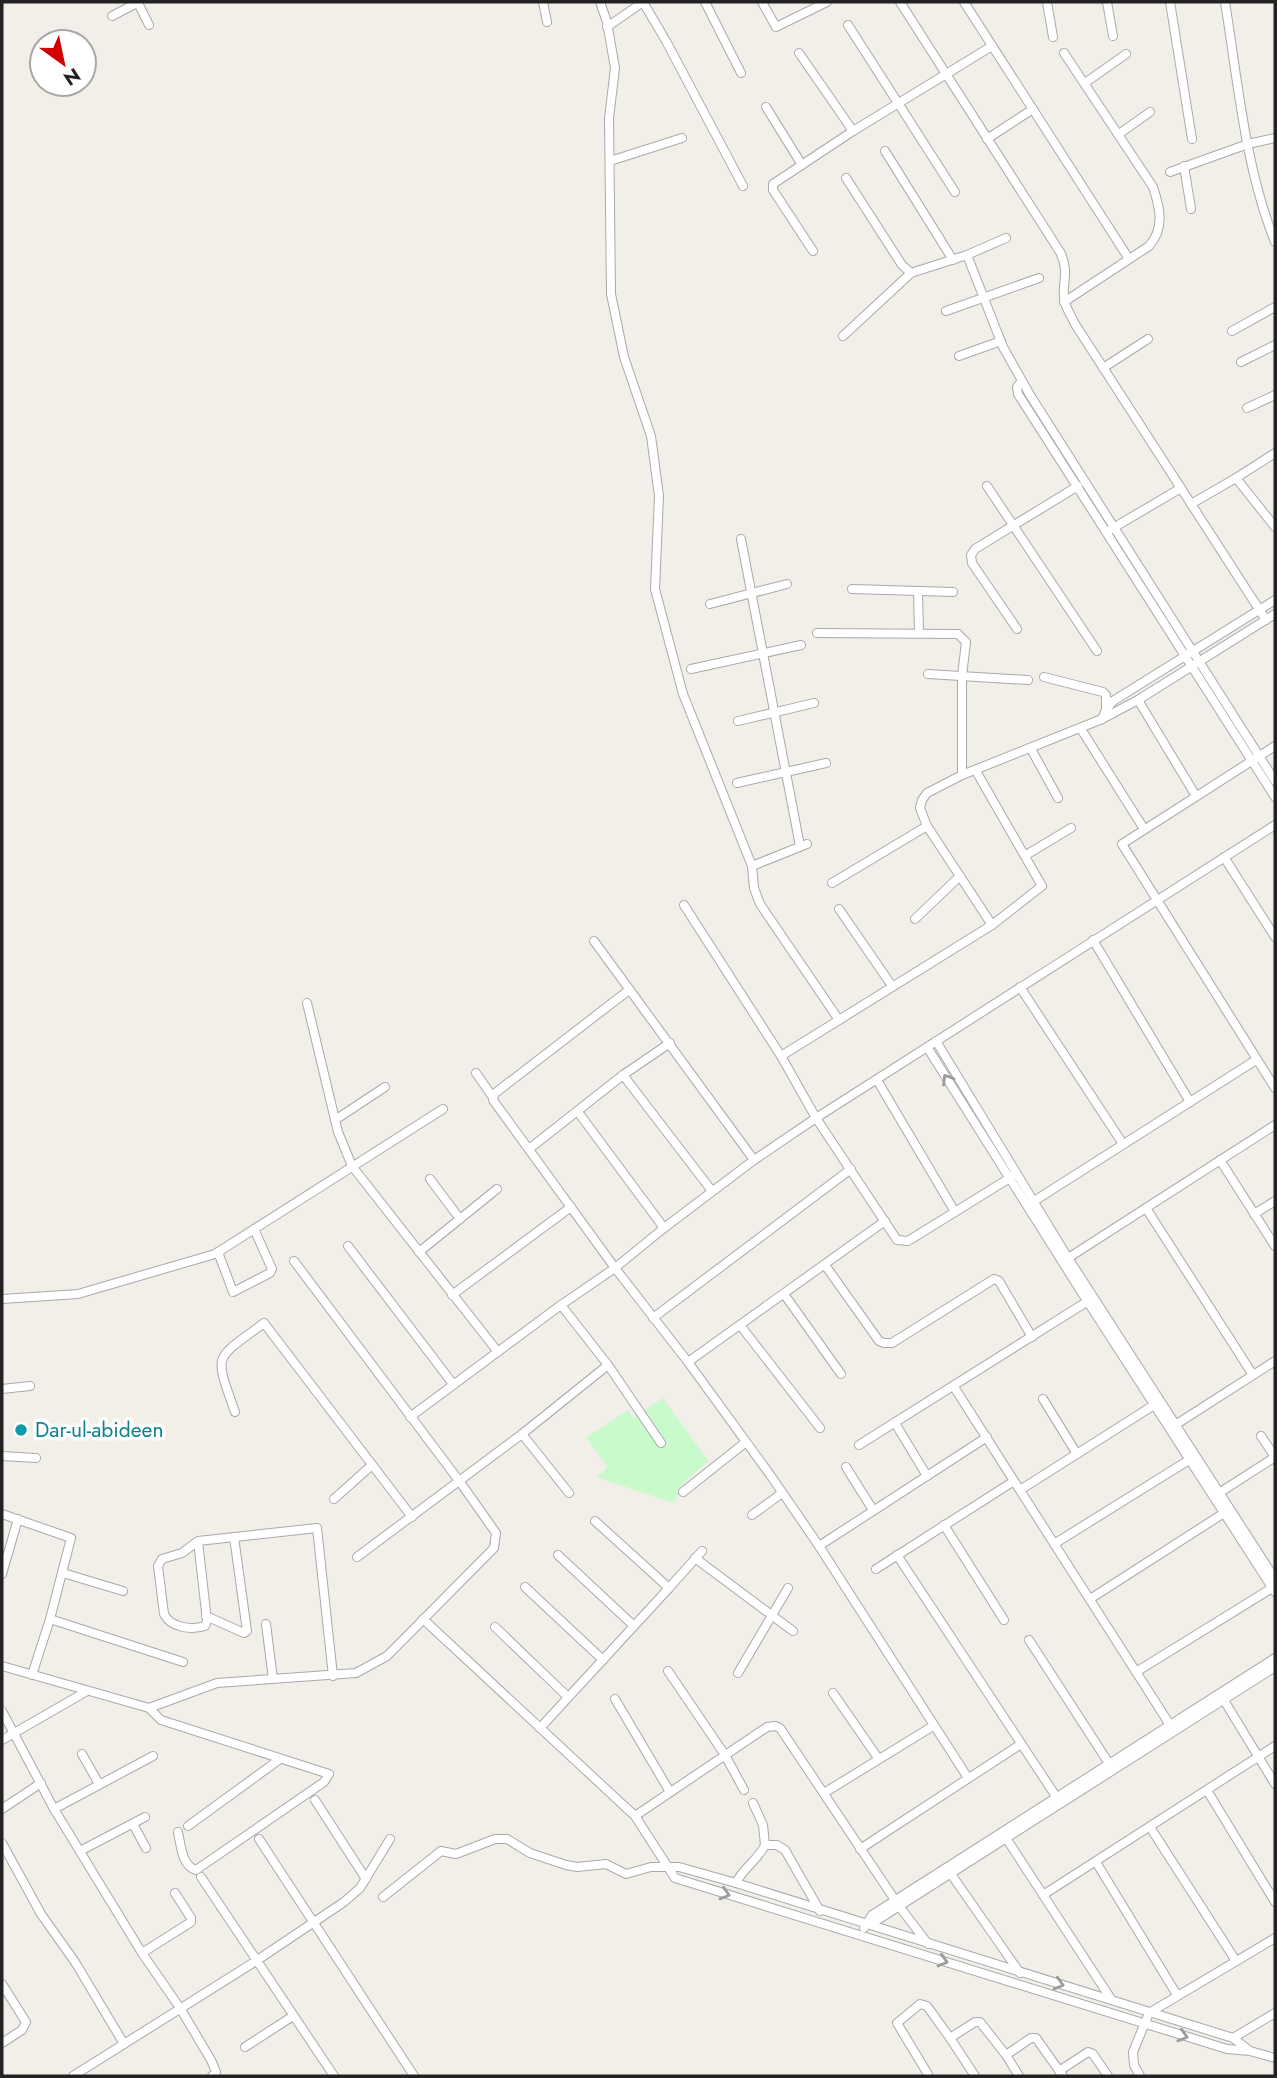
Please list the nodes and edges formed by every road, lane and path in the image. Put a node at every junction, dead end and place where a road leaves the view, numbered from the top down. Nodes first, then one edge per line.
1 (138, 2) edge
2 (543, 2) edge
3 (600, 2) edge
4 (643, 2) edge
5 (705, 2) edge
6 (762, 2) edge
7 (825, 2) edge
8 (900, 2) edge
9 (964, 2) edge
10 (1047, 2) edge
11 (1107, 2) edge
12 (1170, 2) edge
13 (1225, 2) edge
14 (112, 16) dead end
15 (547, 22) dead end
16 (149, 25) dead end
17 (848, 26) dead end
18 (607, 27) junction
19 (1113, 36) dead end
20 (1053, 37) dead end
21 (992, 46) junction
22 (799, 53) dead end
23 (1065, 53) dead end
24 (1126, 54) dead end
25 (741, 73) dead end
26 (946, 75) junction
27 (1085, 83) junction
28 (900, 103) junction
29 (766, 107) dead end
30 (1033, 109) junction
31 (1150, 112) dead end
32 (853, 131) junction
33 (1119, 134) junction
34 (681, 138) dead end
35 (1275, 138) edge
36 (987, 139) junction
37 (1192, 139) dead end
38 (1248, 144) junction
39 (885, 151) dead end
40 (610, 161) junction
41 (802, 164) junction
42 (1185, 166) junction
43 (1170, 172) dead end
44 (846, 178) dead end
45 (743, 186) dead end
46 (955, 192) dead end
47 (1191, 209) dead end
48 (1006, 238) dead end
49 (1275, 242) edge
50 (813, 251) dead end
51 (967, 255) junction
52 (1129, 259) junction
53 (953, 260) junction
54 (911, 273) junction
55 (1039, 278) dead end
56 (983, 297) junction
57 (1064, 302) junction
58 (1275, 307) edge
59 (946, 311) dead end
60 (1231, 331) dead end
61 (843, 336) dead end
62 (1148, 339) dead end
63 (1001, 341) junction
64 (1275, 345) edge
65 (959, 356) dead end
66 (1241, 362) dead end
67 (1103, 368) junction
68 (1275, 395) edge
69 (1247, 408) dead end
70 (1275, 453) edge
71 (1236, 478) junction
72 (1080, 485) junction
73 (986, 486) dead end
74 (1181, 488) junction
75 (1192, 504) junction
76 (1013, 525) junction
77 (1275, 527) edge
78 (1109, 530) junction
79 (741, 539) dead end
80 (787, 584) dead end
81 (852, 589) dead end
82 (918, 592) junction
83 (953, 592) dead end
84 (751, 593) junction
85 (1275, 600) edge
86 (710, 604) dead end
87 (1259, 610) junction
88 (1275, 614) edge
89 (1266, 620) junction
90 (1017, 629) dead end
91 (817, 633) dead end
92 (919, 633) junction
93 (801, 645) dead end
94 (1097, 651) dead end
95 (762, 653) junction
96 (1190, 654) junction
97 (1196, 664) junction
98 (691, 669) dead end
99 (928, 674) dead end
100 (962, 676) junction
101 (1044, 677) dead end
102 (1028, 680) dead end
103 (1138, 700) junction
104 (814, 703) dead end
105 (1106, 709) junction
106 (774, 712) junction
107 (1102, 719) junction
108 (738, 721) dead end
109 (1081, 729) junction
110 (1275, 746) edge
111 (1031, 749) junction
112 (1256, 759) junction
113 (826, 763) dead end
114 (976, 771) junction
115 (786, 772) junction
116 (961, 775) junction
117 (1275, 781) edge
118 (737, 783) dead end
119 (1196, 796) junction
120 (1275, 797) edge
121 (1058, 798) dead end
122 (1275, 825) edge
123 (927, 826) junction
124 (1071, 828) dead end
125 (1144, 829) junction
126 (1026, 856) junction
127 (1224, 857) junction
128 (751, 866) junction
129 (960, 876) junction
130 (832, 883) dead end
131 (1157, 898) junction
132 (684, 905) dead end
133 (839, 909) dead end
134 (915, 919) dead end
135 (992, 925) junction
136 (1275, 937) edge
137 (594, 940) dead end
138 (1093, 940) junction
139 (892, 986) junction
140 (1020, 987) junction
141 (629, 990) junction
142 (307, 1003) dead end
143 (839, 1020) junction
144 (936, 1041) junction
145 (670, 1043) junction
146 (927, 1047) junction
147 (780, 1056) junction
148 (1256, 1060) junction
149 (476, 1073) dead end
150 (623, 1075) junction
151 (877, 1080) junction
152 (384, 1087) dead end
153 (1275, 1088) edge
154 (492, 1096) junction
155 (1190, 1102) junction
156 (443, 1109) dead end
157 (578, 1112) junction
158 (816, 1118) junction
159 (335, 1120) junction
160 (1275, 1125) edge
161 (1123, 1144) junction
162 (529, 1149) junction
163 (754, 1160) junction
164 (1220, 1160) junction
165 (352, 1166) junction
166 (851, 1169) junction
167 (1013, 1176) junction
168 (430, 1179) dead end
169 (497, 1189) dead end
170 (712, 1191) junction
171 (1275, 1201) edge
172 (1031, 1203) junction
173 (571, 1207) junction
174 (1146, 1208) junction
175 (955, 1212) junction
176 (1254, 1214) junction
177 (460, 1219) junction
178 (885, 1221) junction
179 (664, 1227) junction
180 (254, 1229) junction
181 (348, 1246) dead end
182 (1275, 1246) edge
183 (218, 1252) junction
184 (419, 1252) junction
185 (1066, 1260) junction
186 (295, 1261) dead end
187 (825, 1265) junction
188 (615, 1268) junction
189 (783, 1294) junction
190 (452, 1295) junction
191 (2, 1298) edge
192 (1087, 1301) junction
193 (561, 1305) junction
194 (653, 1318) junction
195 (740, 1325) junction
196 (1032, 1337) junction
197 (498, 1352) junction
198 (1275, 1361) edge
199 (688, 1362) junction
200 (608, 1365) junction
201 (841, 1374) dead end
202 (1253, 1375) junction
203 (453, 1384) junction
204 (30, 1386) dead end
205 (954, 1387) junction
206 (2, 1389) edge
207 (1043, 1399) dead end
208 (1154, 1405) junction
209 (235, 1412) dead end
210 (410, 1417) junction
211 (895, 1423) junction
212 (820, 1427) dead end
213 (1173, 1427) junction
214 (522, 1434) junction
215 (1261, 1436) dead end
216 (986, 1437) junction
217 (746, 1442) junction
218 (661, 1443) dead end
219 (859, 1445) dead end
220 (1077, 1454) junction
221 (2, 1456) edge
222 (1275, 1457) edge
223 (36, 1458) dead end
224 (1189, 1460) junction
225 (372, 1465) junction
226 (846, 1467) dead end
227 (927, 1476) junction
228 (1014, 1480) junction
229 (460, 1482) junction
230 (1020, 1490) junction
231 (683, 1492) dead end
232 (569, 1493) dead end
233 (782, 1493) junction
234 (1219, 1493) junction
235 (334, 1499) dead end
236 (873, 1510) junction
237 (1224, 1513) junction
238 (2, 1514) edge
239 (752, 1515) dead end
240 (412, 1517) junction
241 (18, 1519) junction
242 (595, 1521) dead end
243 (944, 1525) junction
244 (234, 1537) junction
245 (198, 1541) junction
246 (1054, 1544) junction
247 (818, 1546) junction
248 (702, 1550) dead end
249 (558, 1555) dead end
250 (897, 1555) junction
251 (356, 1557) dead end
252 (695, 1559) junction
253 (876, 1569) dead end
254 (63, 1573) junction
255 (2, 1574) edge
256 (1274, 1586) edge
257 (525, 1587) dead end
258 (669, 1588) junction
259 (788, 1588) dead end
260 (123, 1591) dead end
261 (1090, 1599) junction
262 (772, 1615) junction
263 (206, 1616) junction
264 (50, 1619) junction
265 (423, 1619) junction
266 (1004, 1620) dead end
267 (266, 1624) dead end
268 (634, 1626) junction
269 (495, 1627) dead end
270 (793, 1631) dead end
271 (1029, 1640) dead end
272 (1275, 1658) edge
273 (603, 1660) junction
274 (183, 1662) dead end
275 (2, 1666) edge
276 (1275, 1667) edge
277 (668, 1671) dead end
278 (1136, 1672) junction
279 (738, 1673) dead end
280 (32, 1675) junction
281 (334, 1676) junction
282 (273, 1679) junction
283 (87, 1691) junction
284 (833, 1693) dead end
285 (1221, 1696) junction
286 (568, 1698) junction
287 (615, 1699) dead end
288 (149, 1709) junction
289 (2, 1711) edge
290 (1170, 1725) junction
291 (933, 1726) junction
292 (540, 1728) junction
293 (14, 1733) junction
294 (2, 1741) edge
295 (1021, 1744) junction
296 (1275, 1746) edge
297 (82, 1754) dead end
298 (725, 1755) junction
299 (153, 1756) dead end
300 (1259, 1757) junction
301 (878, 1758) junction
302 (280, 1759) junction
303 (1110, 1765) junction
304 (968, 1778) junction
305 (41, 1783) junction
306 (99, 1784) junction
307 (1275, 1784) edge
308 (744, 1790) dead end
309 (670, 1792) junction
310 (1208, 1792) junction
311 (824, 1793) junction
312 (1057, 1798) junction
313 (315, 1800) dead end
314 (753, 1803) dead end
315 (2, 1809) edge
316 (54, 1809) junction
317 (635, 1815) junction
318 (145, 1817) dead end
319 (133, 1824) junction
320 (188, 1826) dead end
321 (1150, 1827) junction
322 (178, 1832) dead end
323 (1006, 1838) junction
324 (258, 1839) dead end
325 (390, 1839) dead end
326 (2, 1843) edge
327 (765, 1845) junction
328 (146, 1849) dead end
329 (860, 1849) junction
330 (79, 1852) junction
331 (1096, 1862) junction
332 (665, 1866) junction
333 (951, 1874) junction
334 (201, 1877) dead end
335 (366, 1879) junction
336 (736, 1883) junction
337 (175, 1894) dead end
338 (1043, 1895) junction
339 (383, 1897) dead end
340 (1275, 1902) edge
341 (897, 1904) junction
342 (820, 1911) junction
343 (868, 1922) junction
344 (314, 1923) junction
345 (861, 1936) junction
346 (1275, 1938) edge
347 (928, 1944) junction
348 (142, 1953) junction
349 (256, 1961) junction
350 (1236, 1961) junction
351 (1021, 1973) junction
352 (1017, 1983) junction
353 (2, 1984) edge
354 (1177, 1995) junction
355 (1111, 1999) junction
356 (180, 2008) junction
357 (1150, 2012) junction
358 (1275, 2013) edge
359 (293, 2016) junction
360 (1145, 2024) junction
361 (950, 2038) junction
362 (1233, 2038) junction
363 (2, 2043) edge
364 (124, 2044) junction
365 (245, 2047) dead end
366 (1250, 2050) junction
367 (1006, 2055) junction
368 (1275, 2058) edge
369 (1061, 2074) edge
370 (77, 2075) edge
371 (212, 2076) edge
372 (334, 2076) edge
373 (414, 2076) edge
374 (929, 2076) edge
375 (975, 2076) edge
376 (1019, 2076) edge
377 (1108, 2076) edge
378 (1140, 2076) edge

1 - 14 street
1 - 16 street
2 - 15 street
3 - 18 street
4 - 18 street
4 - 45 street
5 - 25 street
6 - 7 street
8 - 26 street
9 - 21 street
10 - 20 street
11 - 19 street
12 - 37 street
13 - 38 street
17 - 28 street
18 - 40 street
21 - 26 street
21 - 30 street
22 - 32 street
23 - 27 street
24 - 27 street
26 - 28 street
26 - 36 street
27 - 33 street
28 - 32 street
28 - 46 street
29 - 41 street
30 - 36 street
30 - 52 street
31 - 33 street
32 - 41 street
33 - 52 street
34 - 40 street
35 - 38 street
36 - 57 street
38 - 42 street
38 - 49 street
39 - 53 street
40 - 128 street
41 - 50 street
42 - 43 street
42 - 47 street
44 - 54 street
48 - 51 street
51 - 53 street
51 - 56 street
52 - 57 street
53 - 54 street
54 - 61 street
55 - 56 street
56 - 59 street
56 - 63 street
57 - 67 street
58 - 60 street
62 - 67 street
63 - 65 street
63 - 72 street
64 - 66 street
67 - 74 street
68 - 69 street
70 - 71 street
71 - 75 street
71 - 77 street
72 - 76 street
72 - 78 street
73 - 76 street
74 - 75 street
74 - 78 street
75 - 87 street
76 - 90 street
76 - 94 street
78 - 96 street
79 - 84 street
80 - 84 street
81 - 82 street
82 - 83 street
82 - 92 street
84 - 86 street
84 - 95 street
85 - 87 street
87 - 89 street
87 - 96 street
88 - 89 street
89 - 97 street
91 - 92 street
92 - 100 street
93 - 95 street
95 - 98 street
95 - 106 street
96 - 97 street
96 - 105 street
97 - 103 street
97 - 112 street
99 - 100 street
100 - 102 street
100 - 116 street
101 - 105 street
103 - 107 street
103 - 119 street
104 - 106 street
105 - 107 street
106 - 108 street
106 - 115 street
107 - 109 street
109 - 111 street
109 - 125 street
110 - 112 street
111 - 114 street
111 - 121 street
112 - 117 street
112 - 119 street
112 - 120 street
113 - 115 street
114 - 116 street
114 - 126 street
115 - 118 street
115 - 128 street
116 - 123 street
119 - 125 street
122 - 127 street
123 - 129 street
123 - 130 street
124 - 126 street
125 - 131 street
126 - 135 street
127 - 131 street
127 - 136 street
128 - 143 street
129 - 134 street
129 - 135 street
131 - 138 street
131 - 148 street
132 - 147 street
133 - 139 street
135 - 139 street
137 - 141 street
138 - 140 street
138 - 155 street
139 - 143 street
140 - 144 street
140 - 161 street
141 - 145 street
141 - 154 street
142 - 159 street
143 - 147 street
144 - 146 street
144 - 167 street
145 - 150 street
145 - 163 street
146 - 151 street
167 -> 146 street
147 - 158 street
148 - 153 street
148 - 155 street
149 - 154 street
150 - 157 street
150 - 170 street
151 - 158 street
151 - 175 street
152 - 159 street
154 - 162 street
155 - 161 street
156 - 165 street
157 - 162 street
157 - 179 street
158 - 163 street
158 - 166 street
159 - 165 street
160 - 164 street
161 - 172 street
162 - 173 street
163 - 170 street
164 - 174 street
164 - 176 street
165 - 180 street
165 - 184 street
166 - 178 street
166 - 194 street
167 - 172 street
167 - 175 street
168 - 177 street
169 - 177 street
170 - 179 street
171 - 176 street
172 - 185 street
173 - 188 street
173 - 190 street
174 - 185 street
174 - 202 street
175 - 178 street
176 - 182 street
177 - 184 street
178 - 187 street
179 - 188 street
180 - 183 street
180 - 183 street
181 - 203 street
183 - 191 street
184 - 190 street
185 - 192 street
185 - 213 street
186 - 210 street
187 - 189 street
187 - 196 street
188 - 193 street
188 - 194 street
189 - 195 street
189 - 201 street
190 - 197 street
192 - 196 street
192 - 208 street
193 - 197 street
193 - 200 street
194 - 199 street
195 - 199 street
195 - 212 street
196 - 205 street
197 - 203 street
198 - 202 street
199 - 217 street
200 - 214 street
200 - 218 street
202 - 213 street
203 - 210 street
204 - 206 street
205 - 211 street
205 - 216 street
207 - 220 street
208 - 213 street
208 - 220 street
209 - 225 street
210 - 229 street
211 - 219 street
211 - 227 street
213 - 224 street
213 - 234 street
214 - 229 street
214 - 232 street
215 - 222 street
216 - 227 street
216 - 228 street
217 - 231 street
217 - 233 street
220 - 230 street
221 - 223 street
222 - 234 street
224 - 237 street
224 - 246 street
225 - 235 street
225 - 240 street
226 - 236 street
227 - 236 street
228 - 230 street
228 - 243 street
229 - 240 street
229 - 265 street
230 - 246 street
233 - 239 street
233 - 247 street
234 - 256 street
236 - 247 street
237 - 256 street
237 - 261 street
238 - 241 street
240 - 251 street
241 - 254 street
241 - 255 street
242 - 258 street
243 - 250 street
243 - 266 street
244 - 245 street
244 - 263 street
244 - 281 street
245 - 263 street
245 - 263 street
246 - 261 street
247 - 291 street
248 - 252 street
249 - 268 street
250 - 253 street
250 - 295 street
252 - 258 street
252 - 262 street
254 - 260 street
254 - 264 street
256 - 278 street
257 - 273 street
258 - 268 street
259 - 262 street
261 - 278 street
262 - 270 street
262 - 279 street
264 - 274 street
264 - 280 street
265 - 281 street
265 - 292 street
267 - 282 street
268 - 273 street
269 - 286 street
271 - 303 street
272 - 285 street
273 - 286 street
275 - 280 street
276 - 285 street
277 - 298 street
278 - 290 street
280 - 283 street
281 - 282 street
282 - 288 street
283 - 288 street
283 - 293 street
284 - 301 street
285 - 290 street
285 - 300 street
285 - 323 street
286 - 292 street
287 - 309 street
288 - 302 street
289 - 293 street
290 - 303 street
291 - 301 street
291 - 304 street
292 - 317 street
293 - 294 street
293 - 305 street
295 - 304 street
295 - 312 street
296 - 300 street
297 - 306 street
298 - 308 street
298 - 309 street
298 - 311 street
299 - 306 street
300 - 307 street
300 - 310 street
301 - 311 street
302 - 320 street
302 - 322 street
303 - 312 street
304 - 329 street
305 - 315 street
305 - 316 street
306 - 316 street
309 - 317 street
310 - 321 street
310 - 340 street
311 - 329 street
312 - 341 street
313 - 335 street
314 - 327 street
316 - 330 street
317 - 332 street
318 - 319 street
319 - 328 street
319 - 330 street
321 - 331 street
321 - 350 street
323 - 333 street
323 - 338 street
324 - 344 street
325 - 335 street
326 - 364 street
327 - 336 street
327 - 342 street
329 - 341 street
330 - 348 street
331 - 338 street
331 - 354 street
332 - 336 street
332 - 339 street
332 -> 345 street
333 - 341 street
333 - 351 street
334 - 349 street
335 - 344 street
336 - 342 street
337 - 348 street
338 - 355 street
341 - 343 street
341 - 347 street
342 - 343 street
343 - 345 street
343 - 347 street
344 - 349 street
344 - 373 street
345 -> 352 street
346 - 350 street
347 - 351 street
348 - 356 street
349 - 356 street
349 - 359 street
350 - 354 street
351 - 352 street
351 -> 355 street
352 - 360 street
353 - 363 street
354 - 357 street
355 - 357 street
356 - 364 street
356 - 371 street
357 - 360 street
357 - 362 street
358 - 362 street
359 - 365 street
359 - 372 street
360 -> 366 street
360 - 378 street
361 - 367 street
361 - 374 street
361 - 375 street
362 - 366 street
364 - 370 street
366 - 368 street
367 - 369 street
367 - 376 street
369 - 377 street

